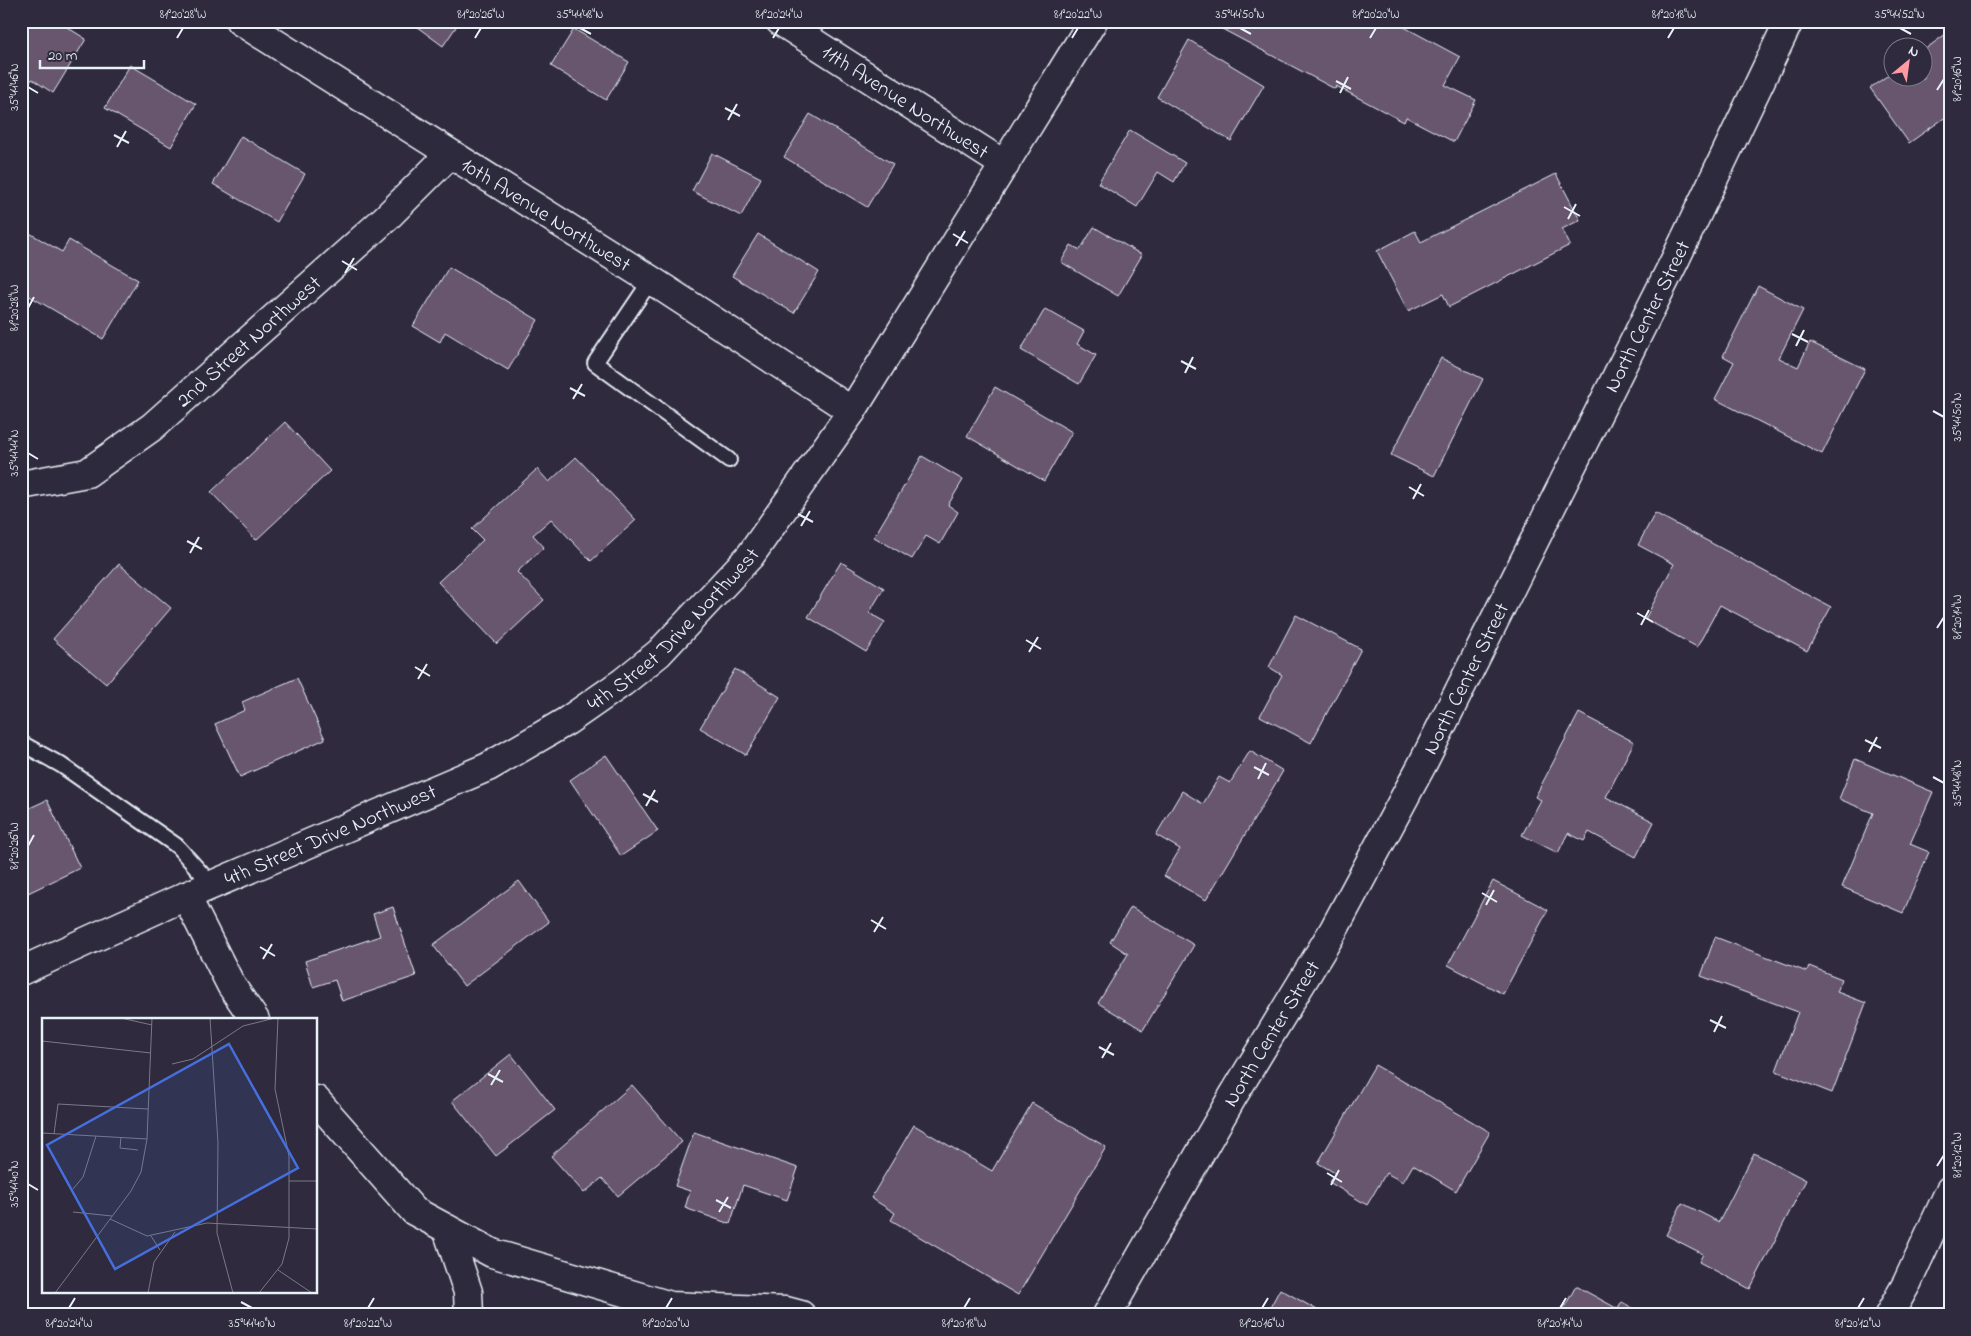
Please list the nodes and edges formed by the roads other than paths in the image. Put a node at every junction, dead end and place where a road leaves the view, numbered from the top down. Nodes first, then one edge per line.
1 (240, 21) edge
2 (780, 21) edge
3 (1093, 21) edge
4 (1789, 21) edge
5 (450, 154) junction
6 (1005, 165) junction
7 (651, 280) junction
8 (852, 412) junction
9 (729, 460) dead end
10 (21, 484) edge
11 (21, 743) edge
12 (212, 885) junction
13 (186, 896) junction
14 (21, 971) edge
15 (254, 1018) edge
16 (318, 1102) edge
17 (1950, 1190) edge
18 (447, 1229) junction
19 (659, 1311) edge
20 (469, 1315) edge
21 (801, 1315) edge
22 (1107, 1315) edge
23 (1889, 1315) edge

1 - 5 street, 10th Avenue Northwest
2 - 6 street, 11th Avenue Northwest
3 - 6 street, 4th Street Drive Northwest
4 - 22 street, North Center Street
5 - 7 street, 10th Avenue Northwest
5 - 10 street, 2nd Street Northwest
6 - 8 street, 4th Street Drive Northwest
7 - 8 street, 10th Avenue Northwest
7 - 9 lane
8 - 12 street, 4th Street Drive Northwest
11 - 12 lane
12 - 13 street, 4th Street Drive Northwest
13 - 14 street, 4th Street Drive Northwest
13 - 15 street
16 - 18 street
17 - 23 street
18 - 19 street
18 - 20 street
19 - 21 street

